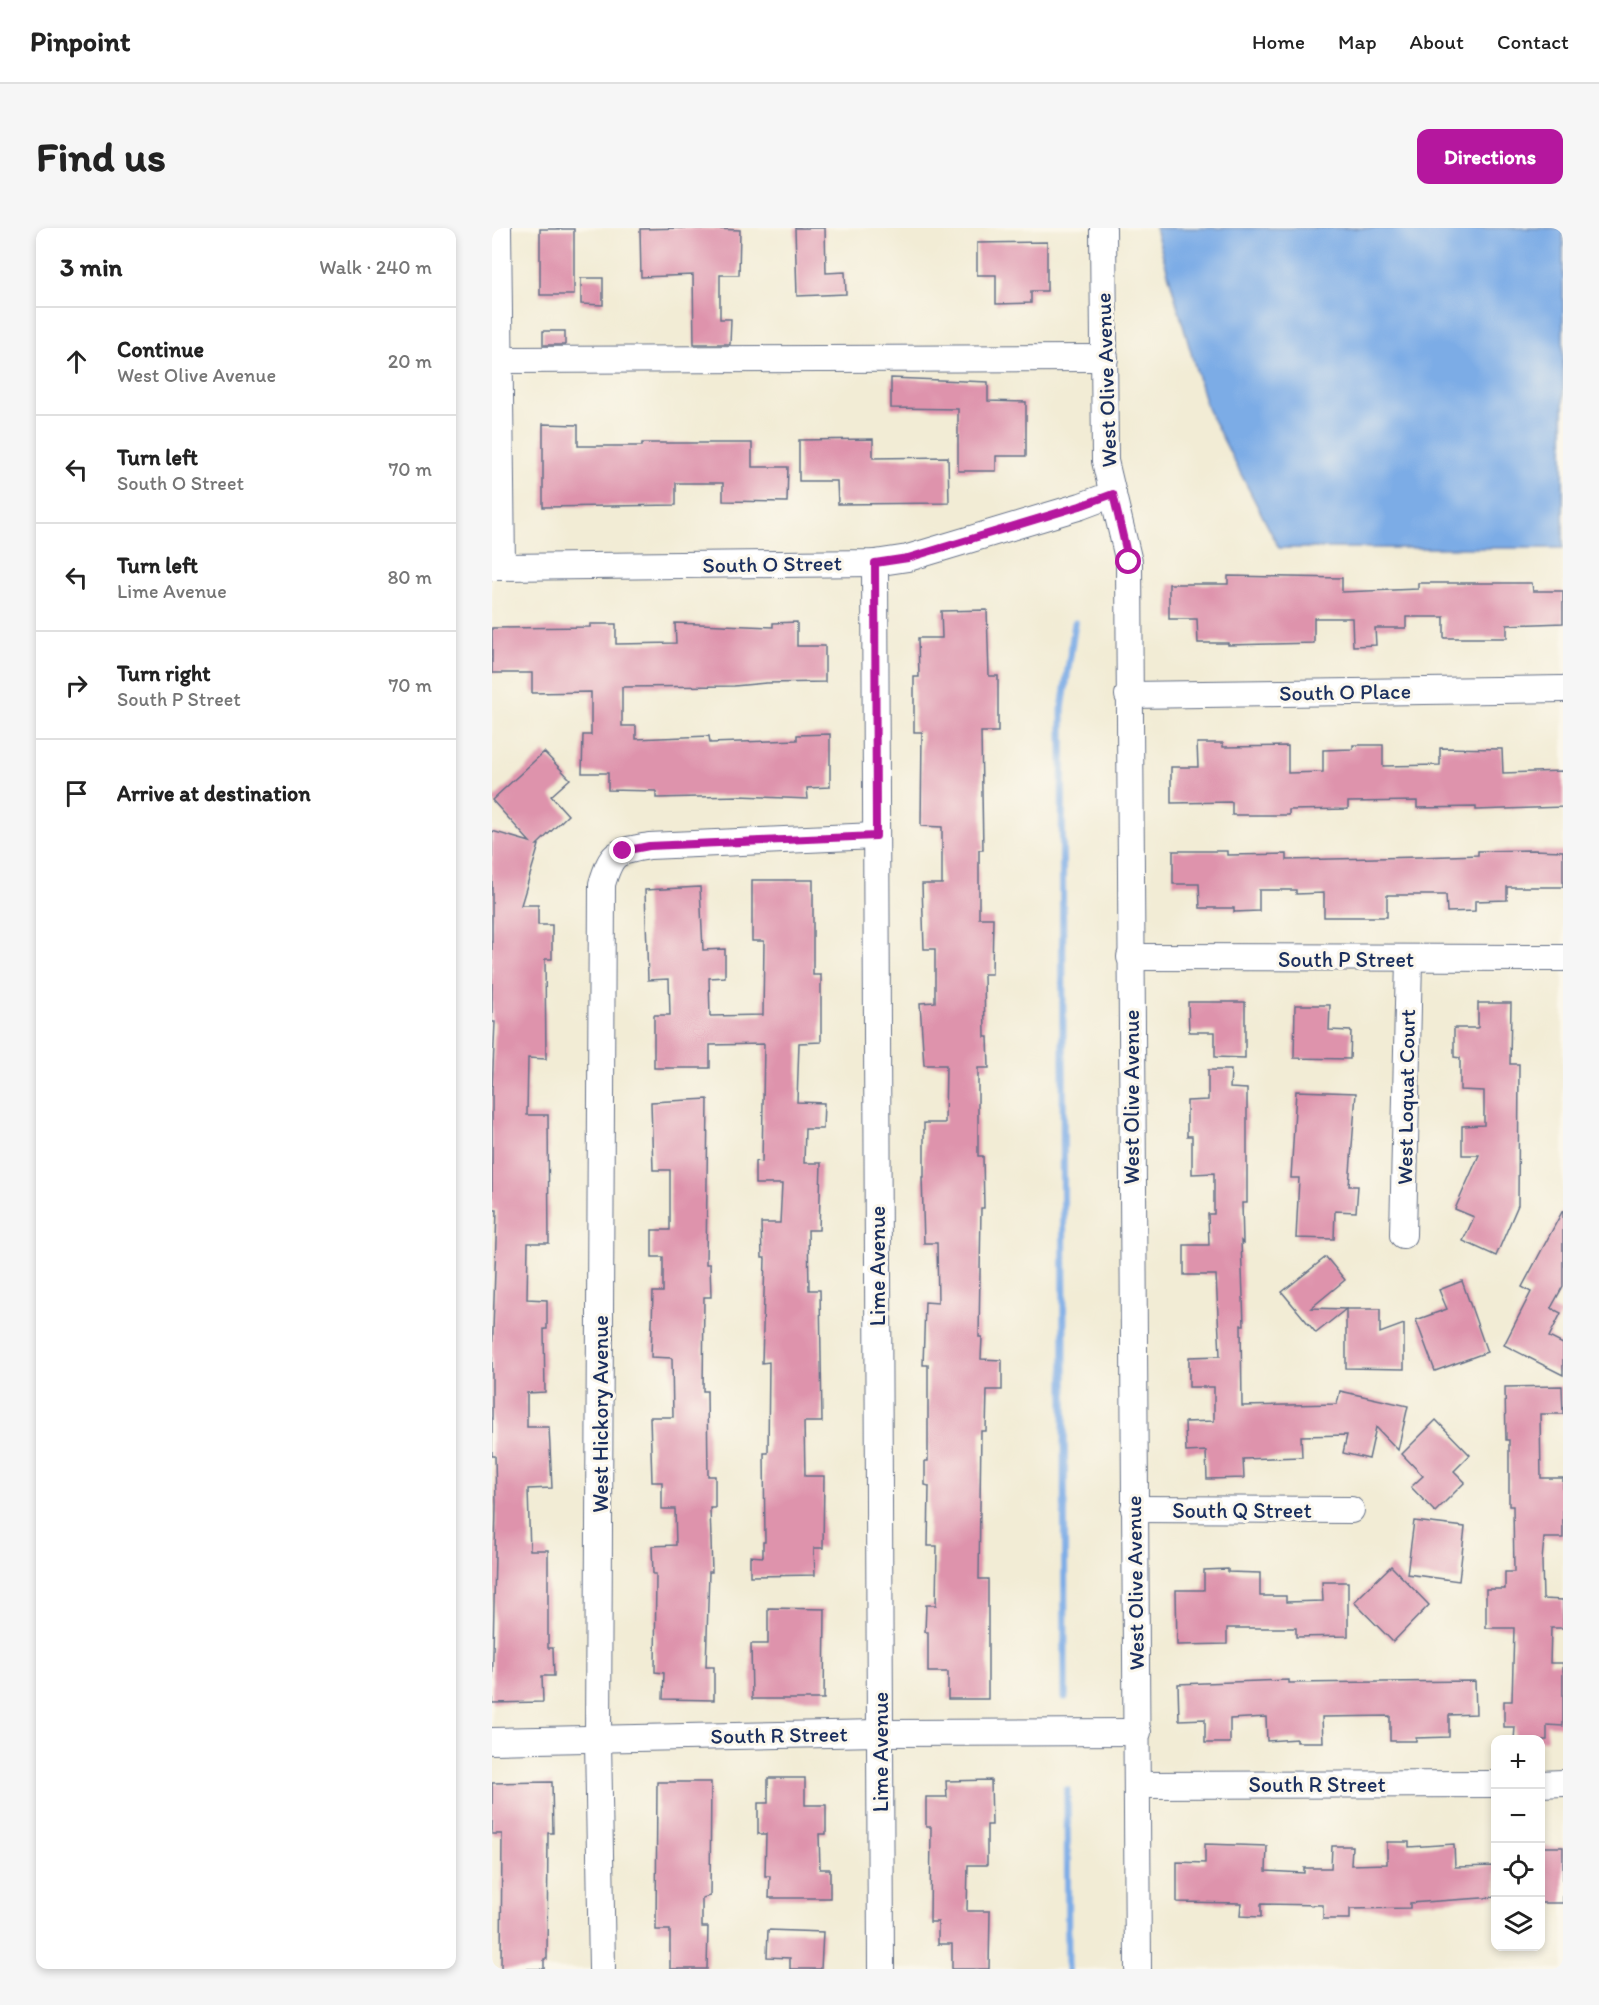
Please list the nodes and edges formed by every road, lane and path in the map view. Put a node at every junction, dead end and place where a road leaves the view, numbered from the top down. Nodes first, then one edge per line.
1 (498, 228) edge
2 (1103, 228) edge
3 (1105, 358) junction
4 (496, 360) edge
5 (1113, 494) junction
6 (875, 563) junction
7 (497, 567) edge
8 (1563, 689) edge
9 (1128, 695) junction
10 (876, 836) junction
11 (1130, 957) junction
12 (1563, 958) edge
13 (1409, 959) junction
14 (1403, 1235) dead end
15 (1134, 1509) junction
16 (1351, 1510) dead end
17 (1138, 1732) junction
18 (879, 1733) junction
19 (598, 1740) junction
20 (492, 1741) edge
21 (1491, 1784) edge
22 (1545, 1784) edge
23 (1563, 1784) edge
24 (1138, 1785) junction
25 (602, 1969) edge
26 (881, 1969) edge
27 (1137, 1969) edge

1 - 4 street
2 - 3 street, West Olive Avenue
3 - 4 street
3 - 5 street, West Olive Avenue
4 - 7 street
5 - 6 street, South O Street
5 - 9 street, West Olive Avenue
6 - 7 street, South O Street
6 - 10 street, Lime Avenue
8 - 9 street, South O Place
9 - 11 street, West Olive Avenue
10 - 18 street, Lime Avenue
10 - 19 street, West Hickory Avenue
11 - 13 street, South P Street
11 - 15 street, West Olive Avenue
12 - 13 street, South P Street
13 - 14 street, West Loquat Court
15 - 16 street, South Q Street
15 - 17 street, West Olive Avenue
17 - 18 street, South R Street
17 - 24 street, West Olive Avenue
18 - 19 street, South R Street
18 - 26 street, Lime Avenue
19 - 20 street, South R Street
19 - 25 street, West Hickory Avenue
21 - 24 street, South R Street
22 - 23 street
24 - 27 street, West Olive Avenue

